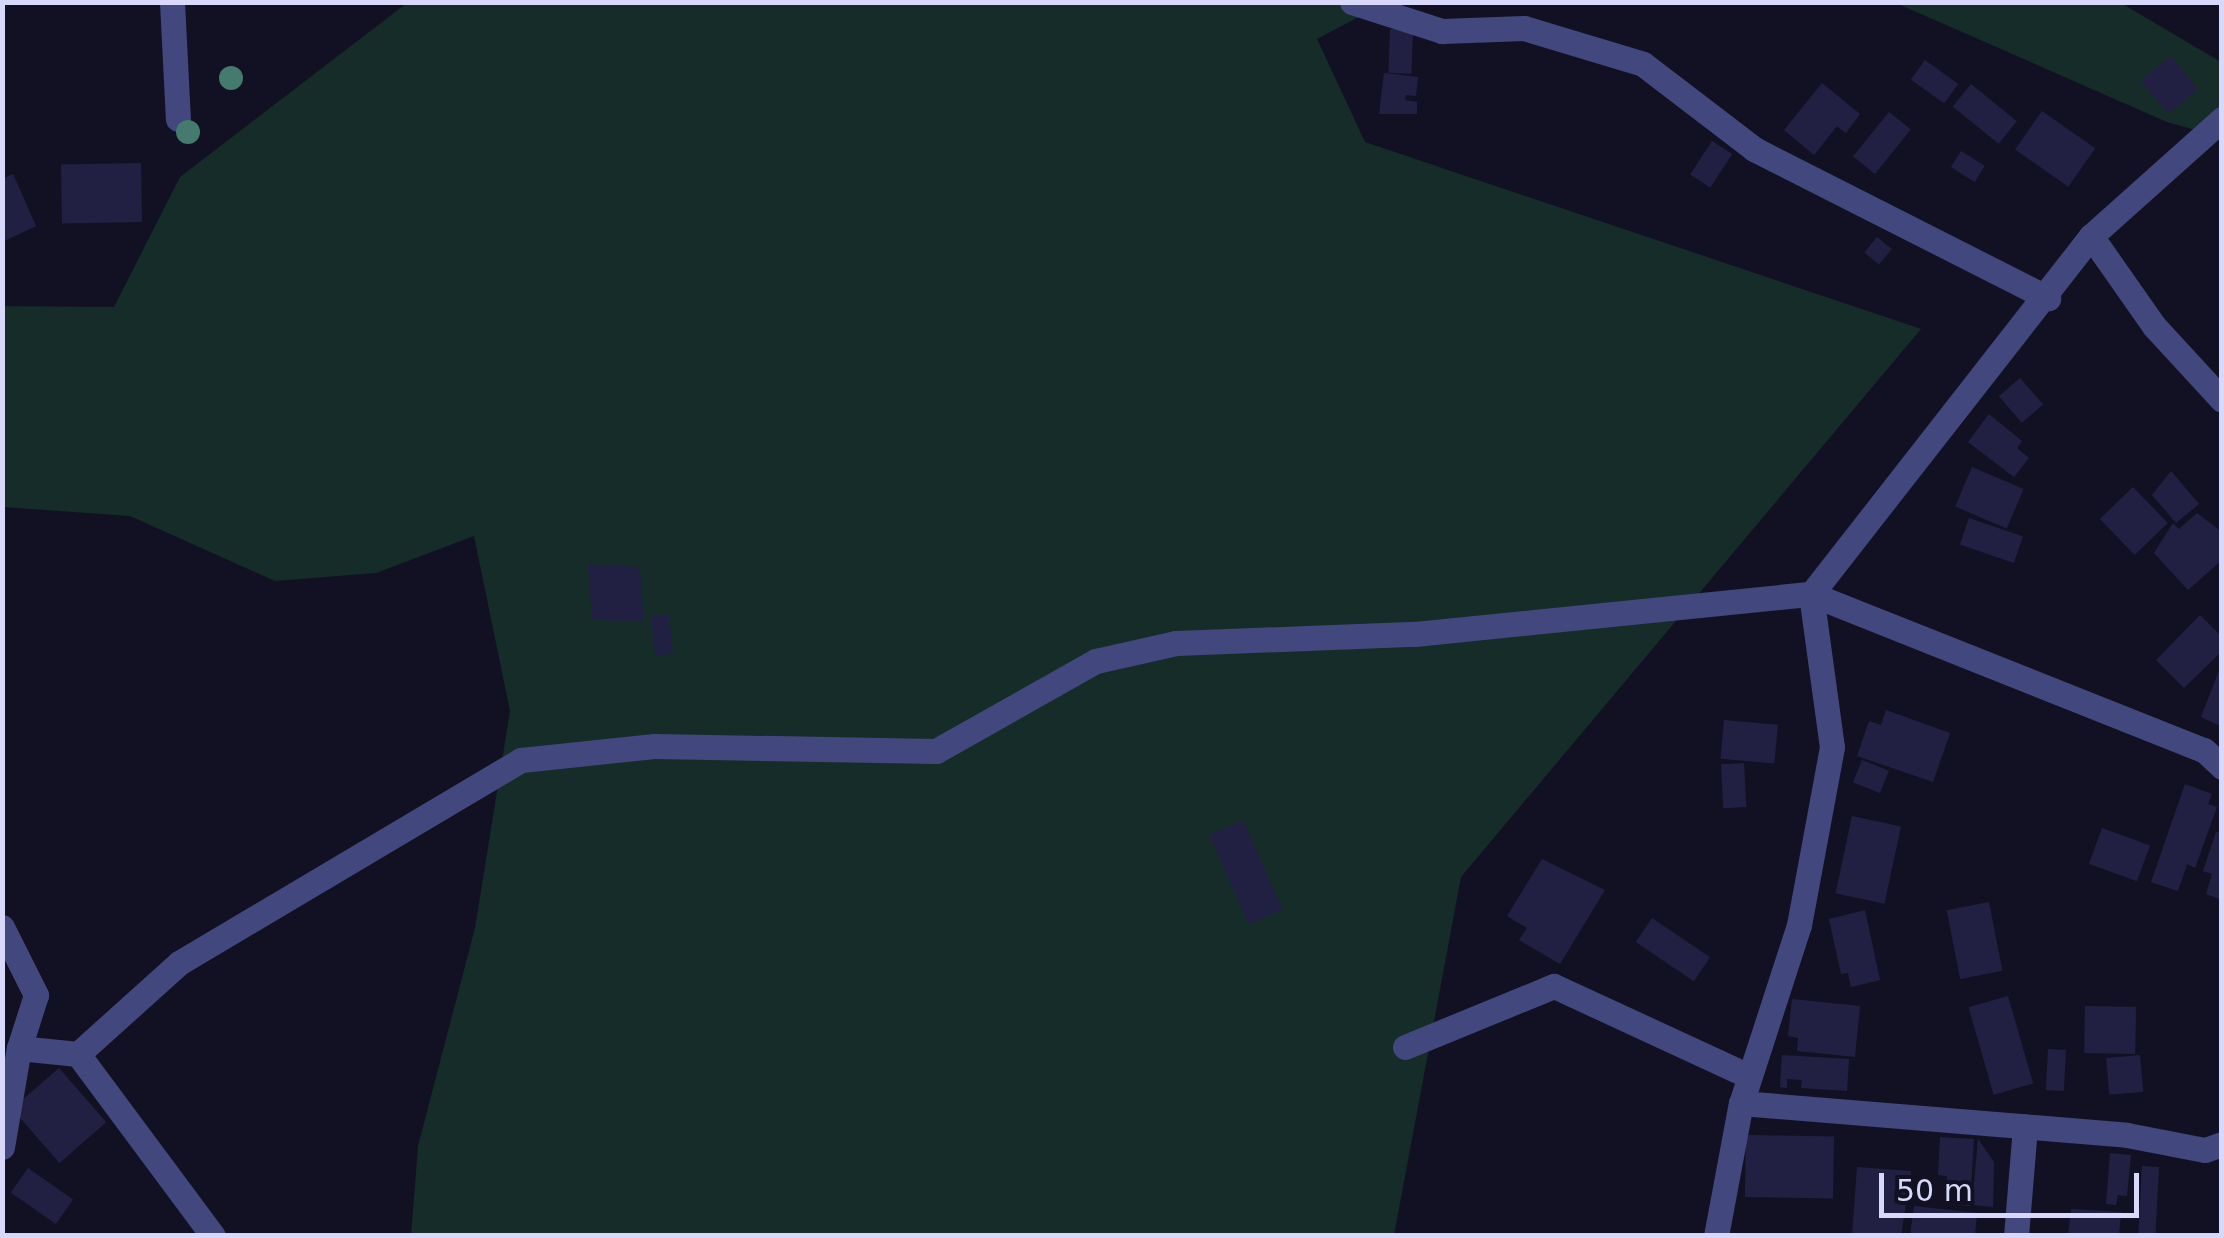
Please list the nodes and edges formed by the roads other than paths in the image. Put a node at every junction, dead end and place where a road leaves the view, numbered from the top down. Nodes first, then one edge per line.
1 (172, 2) edge
2 (1352, 2) edge
3 (1422, 13) edge
4 (178, 119) dead end
5 (2218, 128) edge
6 (2092, 236) junction
7 (2048, 298) junction
8 (2222, 400) edge
9 (1811, 594) junction
10 (2222, 767) edge
11 (2, 927) edge
12 (1405, 1047) dead end
13 (19, 1048) junction
14 (78, 1054) junction
15 (1747, 1075) junction
16 (1741, 1103) junction
17 (2025, 1126) junction
18 (2222, 1144) edge
19 (2, 1147) edge
20 (213, 1236) edge
21 (1716, 1236) edge
22 (2016, 1236) edge

1 - 4 street
2 - 3 street
3 - 7 street
5 - 6 street
6 - 7 street
6 - 8 street
7 - 9 street
9 - 10 street
9 - 14 street
9 - 15 street
11 - 13 street
12 - 15 street
13 - 14 street
13 - 19 street
14 - 20 street
15 - 16 street
16 - 17 street
16 - 21 street
17 - 18 street
17 - 22 street

